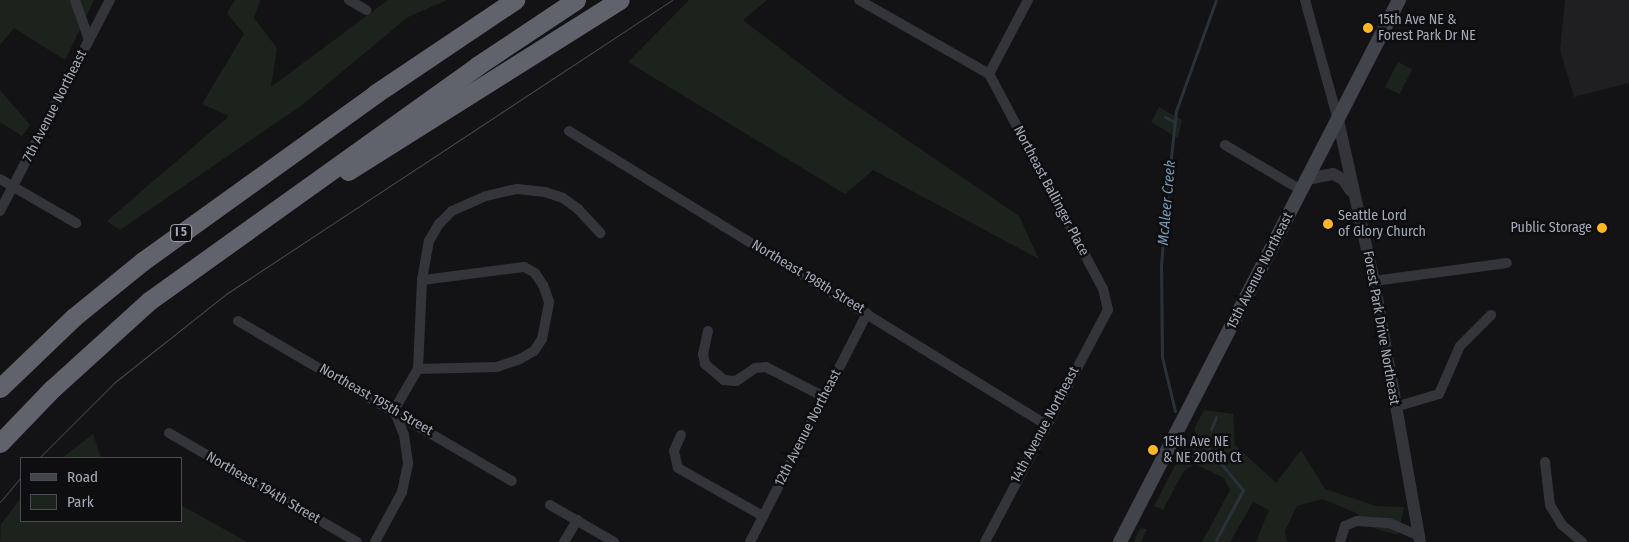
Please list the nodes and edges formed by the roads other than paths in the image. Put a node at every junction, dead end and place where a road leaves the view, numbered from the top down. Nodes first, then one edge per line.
1 (75, 0) edge
2 (110, 0) edge
3 (349, 0) edge
4 (491, 0) edge
5 (515, 0) edge
6 (576, 0) edge
7 (620, 0) edge
8 (859, 0) edge
9 (1028, 0) edge
10 (1305, 0) edge
11 (1399, 0) edge
12 (366, 10) dead end
13 (89, 40) junction
14 (988, 74) junction
15 (375, 94) junction
16 (1338, 120) junction
17 (569, 132) dead end
18 (1225, 145) dead end
19 (0, 179) edge
20 (1304, 185) junction
21 (13, 187) junction
22 (1355, 196) junction
23 (0, 211) edge
24 (76, 223) dead end
25 (245, 230) junction
26 (600, 233) dead end
27 (1507, 263) dead end
28 (422, 280) junction
29 (1374, 281) junction
30 (1108, 310) joint
31 (867, 313) junction
32 (1491, 315) dead end
33 (238, 321) dead end
34 (708, 330) dead end
35 (418, 369) junction
36 (0, 388) edge
37 (824, 397) junction
38 (1395, 407) junction
39 (394, 410) junction
40 (1045, 424) junction
41 (169, 433) dead end
42 (681, 434) dead end
43 (0, 443) edge
44 (1545, 462) dead end
45 (512, 481) dead end
46 (550, 505) dead end
47 (763, 516) junction
48 (576, 520) junction
49 (1419, 539) edge
50 (357, 542) edge
51 (375, 542) edge
52 (564, 542) edge
53 (614, 542) edge
54 (750, 542) edge
55 (985, 542) edge
56 (1120, 542) edge
57 (1340, 542) edge
58 (1582, 542) edge

1 - 13 street
2 - 13 street, 7th Avenue Northeast
3 - 12 street
4 - 15 highway
5 - 15 highway, I 5
6 - 25 highway
7 - 25 highway
8 - 14 street
9 - 14 street
10 - 16 street, Forest Park Drive Northeast
11 - 16 main road, 15th Avenue Northeast
13 - 21 street, 7th Avenue Northeast
14 - 30 street, Northeast Ballinger Place
15 - 36 highway, I 5
16 - 20 main road, 15th Avenue Northeast
16 - 22 street, Forest Park Drive Northeast
17 - 31 street, Northeast 198th Street
18 - 20 street
19 - 21 street
20 - 22 street
20 - 56 main road, 15th Avenue Northeast
21 - 23 street, 7th Avenue Northeast
21 - 24 street
22 - 29 street, Forest Park Drive Northeast
25 - 43 highway
26 - 28 street
27 - 29 street
28 - 35 street
28 - 35 street
29 - 38 street, Forest Park Drive Northeast
30 - 40 street, 14th Avenue Northeast
31 - 37 street, 12th Avenue Northeast
31 - 40 street, Northeast 198th Street
32 - 38 street
33 - 39 street, Northeast 195th Street
34 - 37 street
35 - 39 street
37 - 47 street, 12th Avenue Northeast
38 - 49 street, Forest Park Drive Northeast
39 - 45 street, Northeast 195th Street
39 - 51 street
40 - 55 street, 14th Avenue Northeast
41 - 50 street, Northeast 194th Street
42 - 47 street
44 - 58 street
46 - 48 street
47 - 54 street, 12th Avenue Northeast
48 - 52 street
48 - 53 street
49 - 57 street

